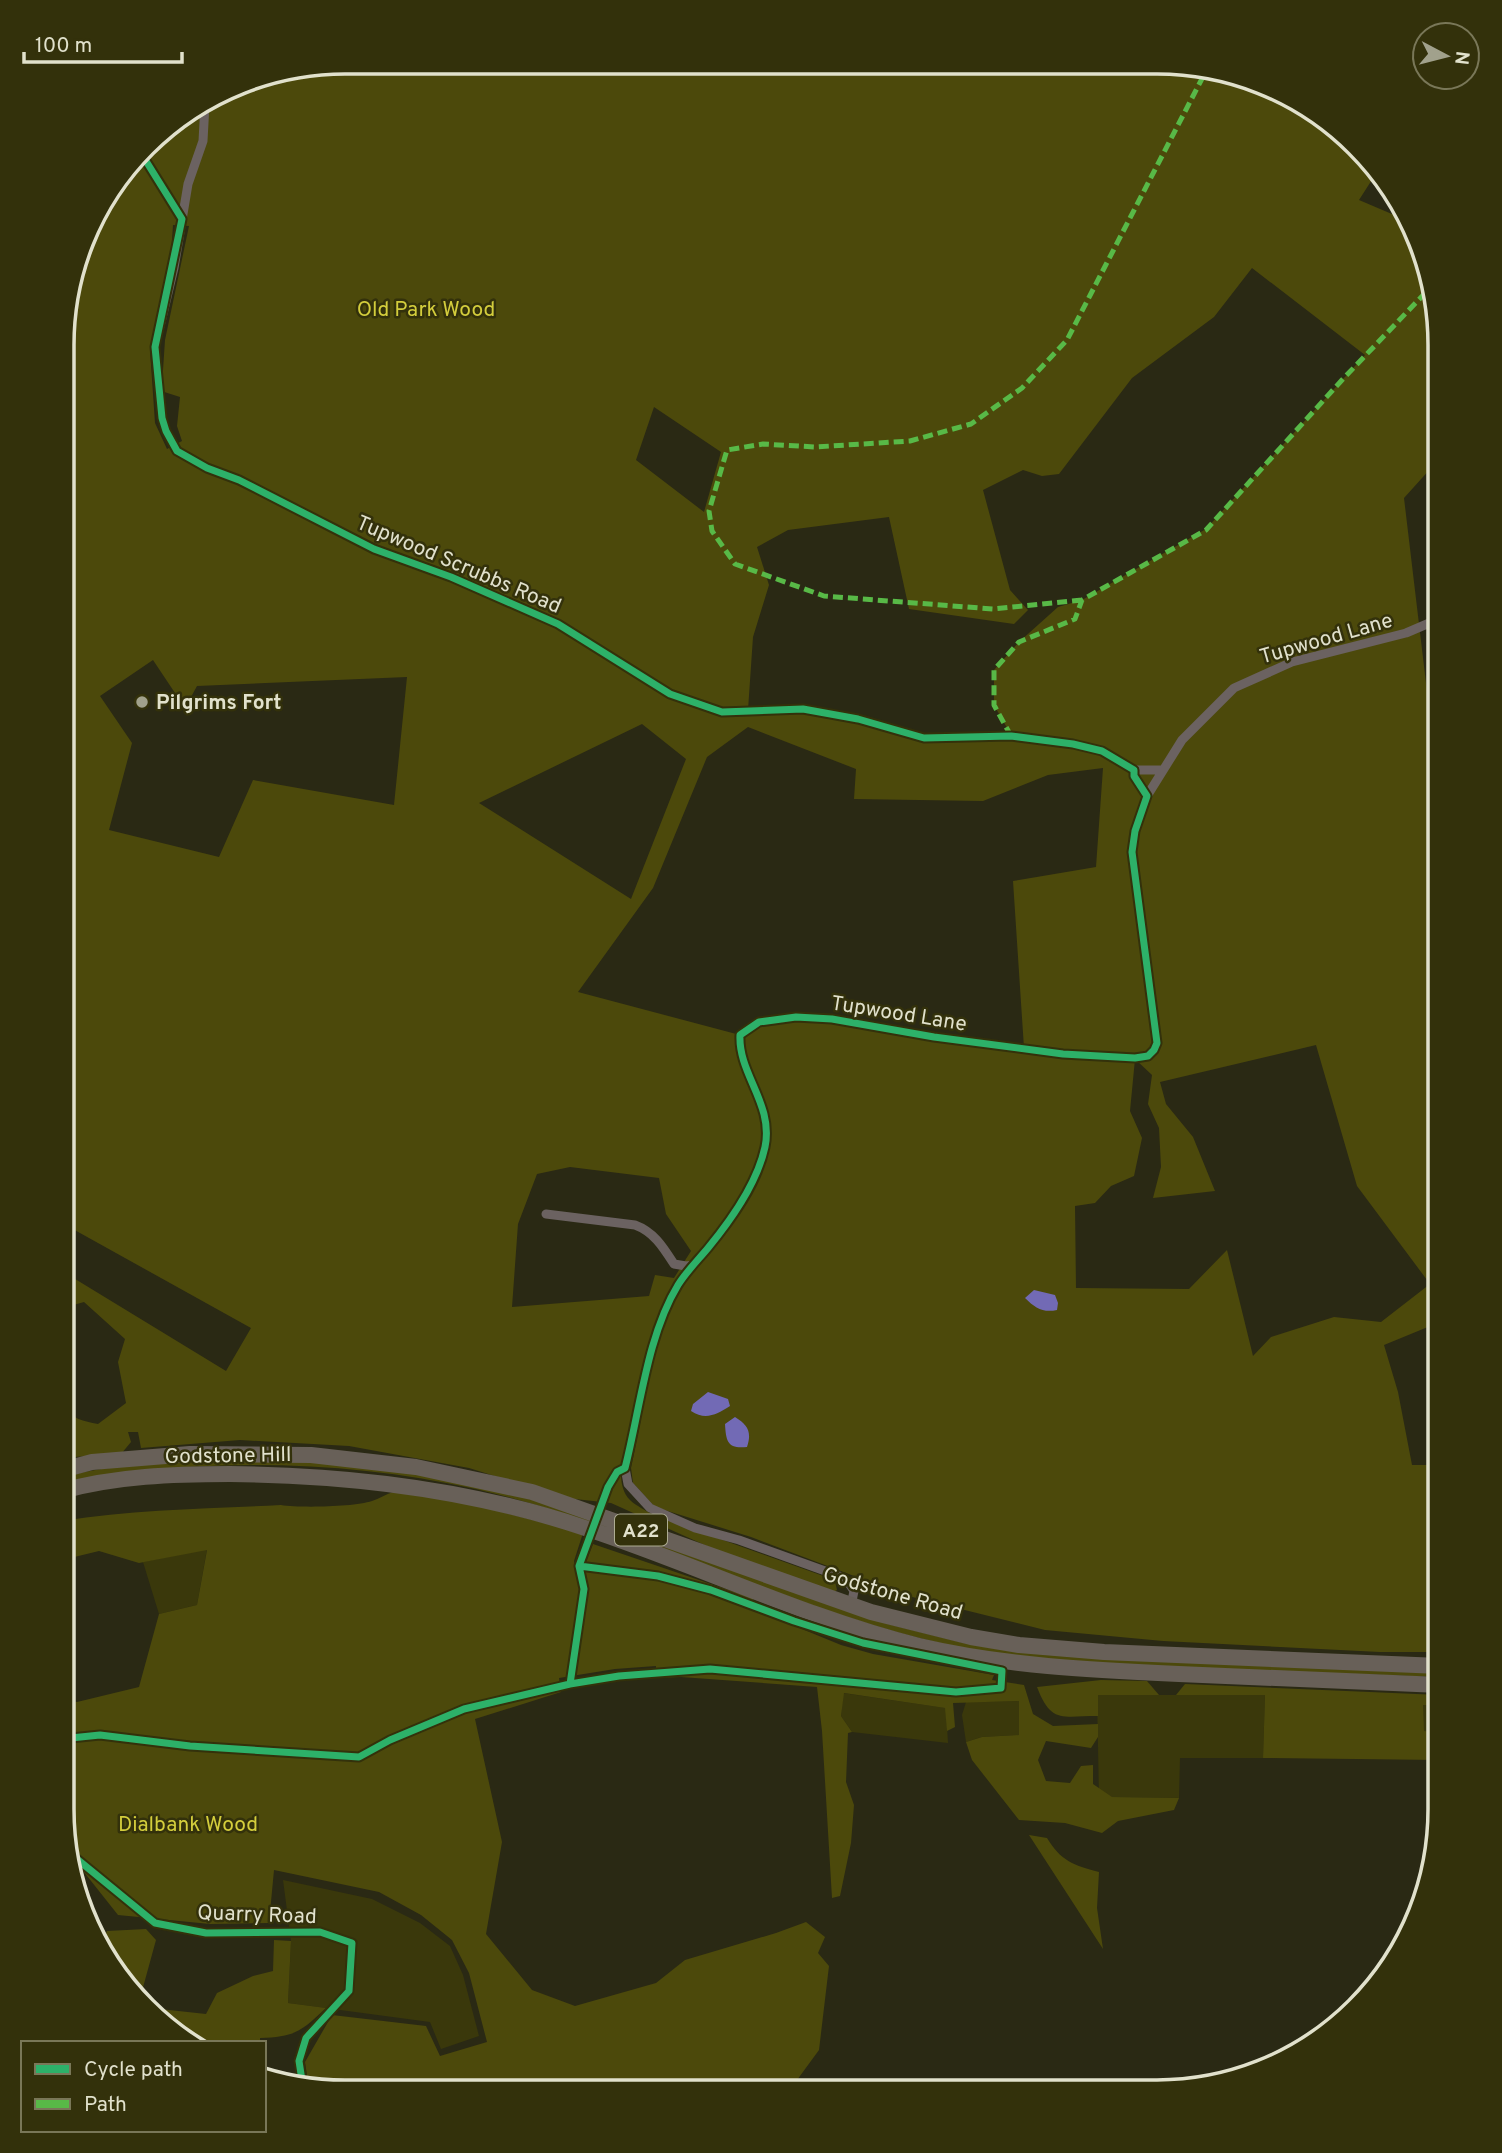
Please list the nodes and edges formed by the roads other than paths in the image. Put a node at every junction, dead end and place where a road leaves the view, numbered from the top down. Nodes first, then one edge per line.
1 (205, 113) edge
2 (1428, 624) edge
3 (1133, 770) junction
4 (1162, 770) junction
5 (1147, 796) junction
6 (545, 1214) dead end
7 (694, 1265) junction
8 (354, 1459) joint
9 (74, 1467) edge
10 (395, 1484) joint
11 (74, 1488) edge
12 (851, 1606) junction
13 (1428, 1666) edge
14 (1428, 1684) edge
15 (79, 1862) edge
16 (306, 2038) dead end

1 - 3 street, Tupwood Scrubbs Road
2 - 4 street, Tupwood Lane
3 - 4 street
3 - 5 street
4 - 5 street, Tupwood Lane
5 - 7 street, Tupwood Lane
6 - 7 street
7 - 12 street, Tupwood Lane
8 - 9 highway, Godstone Hill / A22
8 - 12 highway, Godstone Road / A22
10 - 11 highway, Godstone Hill / A22
10 - 14 highway, Godstone Road / A22
12 - 13 highway, Godstone Road / A22
15 - 16 street, Quarry Road

